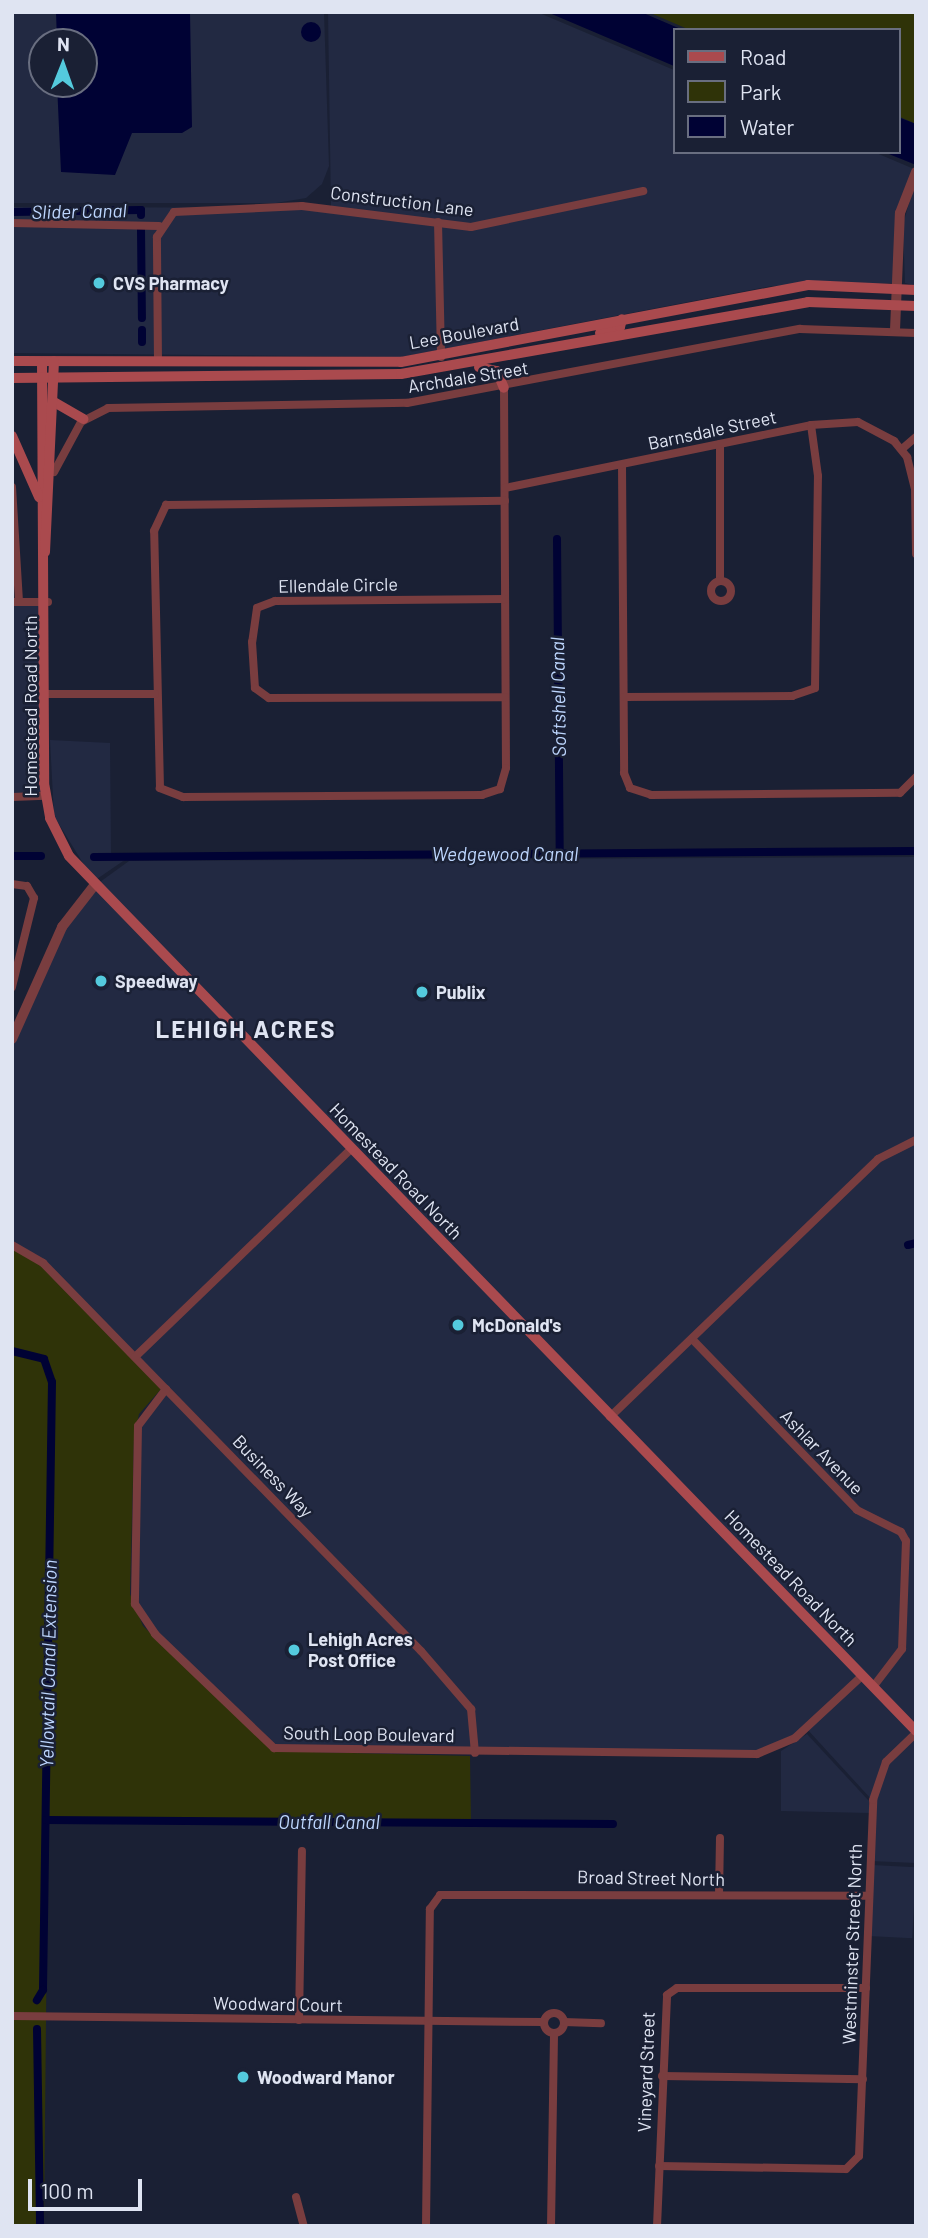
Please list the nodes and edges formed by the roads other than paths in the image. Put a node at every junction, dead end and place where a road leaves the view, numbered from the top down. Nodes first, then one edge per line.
1 (915, 174) edge
2 (643, 191) dead end
3 (438, 222) junction
4 (12, 223) edge
5 (159, 226) junction
6 (901, 287) junction
7 (916, 290) edge
8 (899, 303) junction
9 (916, 306) edge
10 (622, 318) junction
11 (895, 330) junction
12 (916, 333) edge
13 (552, 349) junction
14 (517, 356) junction
15 (441, 357) junction
16 (12, 361) edge
17 (48, 361) junction
18 (158, 362) junction
19 (292, 363) junction
20 (470, 366) junction
21 (443, 370) junction
22 (236, 377) junction
23 (12, 378) edge
24 (48, 378) junction
25 (505, 388) junction
26 (54, 402) junction
27 (84, 419) junction
28 (811, 425) junction
29 (12, 436) edge
30 (916, 438) edge
31 (720, 444) junction
32 (902, 449) junction
33 (622, 464) junction
34 (54, 472) junction
35 (12, 487) edge
36 (505, 488) junction
37 (505, 501) junction
38 (42, 520) junction
39 (45, 552) junction
40 (916, 554) edge
41 (720, 581) dead end
42 (505, 599) junction
43 (16, 601) edge
44 (48, 602) junction
45 (47, 694) junction
46 (155, 694) junction
47 (624, 696) junction
48 (505, 697) junction
49 (916, 777) edge
50 (45, 796) junction
51 (12, 797) edge
52 (12, 884) edge
53 (93, 887) junction
54 (12, 986) edge
55 (12, 1039) edge
56 (916, 1140) edge
57 (351, 1149) junction
58 (12, 1245) edge
59 (693, 1340) junction
60 (135, 1357) junction
61 (166, 1389) junction
62 (610, 1417) junction
63 (863, 1676) junction
64 (873, 1687) junction
65 (916, 1732) edge
66 (475, 1753) junction
67 (720, 1838) dead end
68 (302, 1851) dead end
69 (719, 1895) junction
70 (869, 1896) junction
71 (866, 1988) junction
72 (12, 2016) edge
73 (299, 2020) junction
74 (429, 2021) junction
75 (544, 2022) junction
76 (564, 2022) junction
77 (601, 2023) dead end
78 (554, 2033) junction
79 (662, 2076) junction
80 (863, 2079) junction
81 (659, 2166) junction
82 (296, 2197) dead end
83 (303, 2226) edge
84 (426, 2226) edge
85 (551, 2226) edge
86 (657, 2226) edge

1 - 6 street
2 - 3 street, Construction Lane
3 - 5 street, Construction Lane
3 - 15 street
4 - 5 street, Construction Lane
5 - 18 street
6 - 7 main road, Lee Boulevard
6 - 8 street
6 - 10 main road, Lee Boulevard
8 - 9 main road, Lee Boulevard
8 - 11 street
8 - 13 main road, Lee Boulevard
10 - 13 main road
10 - 15 main road, Lee Boulevard
11 - 12 street, Archdale Street
11 - 25 street, Archdale Street
13 - 14 main road, Lee Boulevard
14 - 20 main road, Lee Boulevard
14 - 25 main road
15 - 19 main road, Lee Boulevard
15 - 21 main road
16 - 17 main road, Lee Boulevard
17 - 18 main road, Lee Boulevard
17 - 24 main road, Homestead Road North
18 - 19 main road, Lee Boulevard
19 - 22 main road
20 - 21 main road, Lee Boulevard
20 - 25 main road
21 - 22 main road, Lee Boulevard
22 - 24 main road, Lee Boulevard
23 - 24 main road, Lee Boulevard
24 - 26 main road, Homestead Road North
24 - 38 main road, Homestead Road North
25 - 27 street, Archdale Street
25 - 36 street
26 - 27 main road
26 - 34 main road, Homestead Road North
27 - 34 street
28 - 31 street, Barnsdale Street
28 - 32 street, Barnsdale Street
28 - 47 street
29 - 38 main road
30 - 32 street
31 - 33 street, Barnsdale Street
31 - 41 street
32 - 40 street
33 - 36 street, Barnsdale Street
33 - 47 street
34 - 39 main road, Homestead Road North
35 - 43 street
36 - 37 street
37 - 42 street
37 - 46 street
38 - 39 main road, Homestead Road North
39 - 44 main road, Homestead Road North
42 - 48 street
42 - 48 street, Ellendale Circle
43 - 44 street
44 - 45 main road, Homestead Road North
45 - 46 street
45 - 50 main road, Homestead Road North
46 - 48 street
47 - 49 street
50 - 51 street
50 - 53 main road, Homestead Road North
52 - 54 street
53 - 55 street
53 - 57 main road, Homestead Road North
56 - 59 street
57 - 60 street
57 - 62 main road, Homestead Road North
58 - 60 street, Business Way
59 - 62 street
59 - 64 street, Ashlar Avenue
60 - 61 street, Business Way
61 - 66 street, Business Way
61 - 66 street, South Loop Boulevard
62 - 63 main road, Homestead Road North
63 - 64 main road, Homestead Road North
63 - 66 street, South Loop Boulevard
64 - 65 main road, Homestead Road North
65 - 70 street, Westminster Street North
67 - 69 street
68 - 73 street
69 - 70 street, Broad Street North
69 - 74 street, Broad Street North
70 - 71 street, Westminster Street North
71 - 79 street, Vineyard Street
71 - 80 street, Westminster Street North
72 - 73 street, Woodward Court
73 - 74 street, Woodward Court
74 - 75 street, Woodward Court
74 - 84 street
75 - 76 street, Woodward Court
75 - 78 street
76 - 77 street
76 - 78 street
78 - 85 street
79 - 80 street
79 - 81 street, Vineyard Street
80 - 81 street, Westminster Street North
81 - 86 street, Vineyard Street
82 - 83 street

